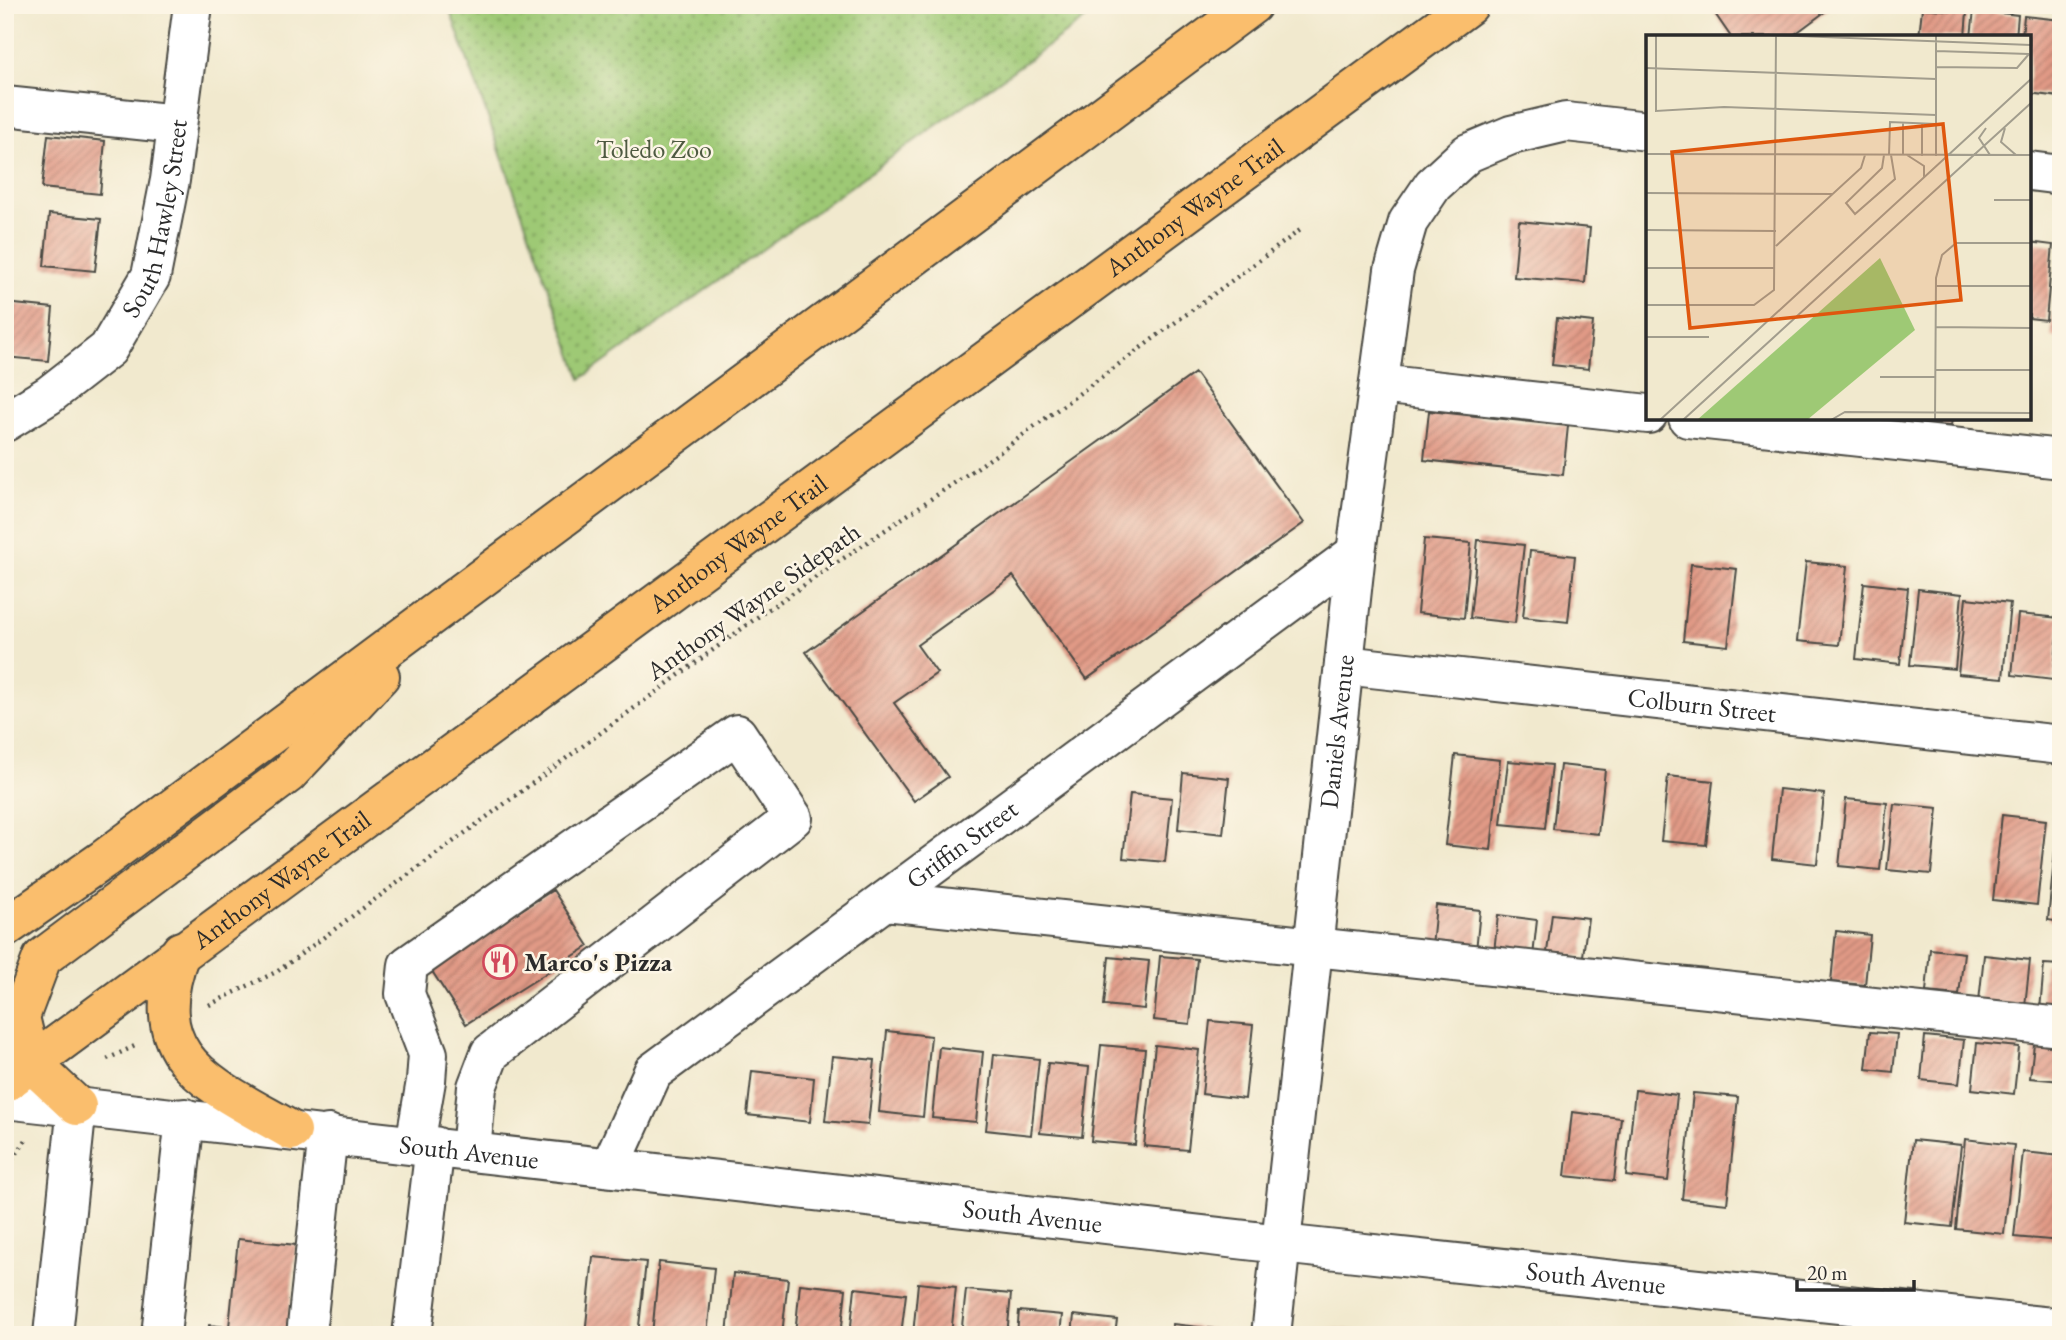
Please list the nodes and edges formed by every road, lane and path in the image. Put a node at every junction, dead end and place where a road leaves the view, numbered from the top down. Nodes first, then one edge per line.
1 (193, 5) edge
2 (1252, 5) edge
3 (1469, 5) edge
4 (5, 106) edge
5 (177, 124) junction
6 (1646, 131) edge
7 (2031, 171) edge
8 (2061, 174) edge
9 (1303, 228) dead end
10 (1378, 384) junction
11 (1646, 414) edge
12 (1706, 420) edge
13 (5, 422) edge
14 (2061, 459) edge
15 (1356, 554) junction
16 (449, 603) junction
17 (1344, 665) junction
18 (2061, 745) edge
19 (885, 901) junction
20 (5, 928) edge
21 (1313, 946) junction
22 (181, 951) junction
23 (2061, 1027) edge
24 (169, 1028) junction
25 (18, 1073) edge
26 (5, 1099) edge
27 (63, 1100) junction
28 (184, 1118) junction
29 (310, 1132) junction
30 (440, 1147) junction
31 (610, 1167) junction
32 (5, 1171) edge
33 (1281, 1244) junction
34 (2061, 1328) edge
35 (53, 1335) edge
36 (161, 1335) edge
37 (306, 1335) edge
38 (412, 1335) edge
39 (1271, 1335) edge

1 - 5 street, South Hawley Street
2 - 16 highway
3 - 22 highway, Anthony Wayne Trail
4 - 5 street
5 - 13 street, South Hawley Street
6 - 10 street, Daniels Avenue
7 - 8 street
9 - 24 path, Anthony Wayne Sidepath
10 - 11 street
10 - 15 street, Daniels Avenue
12 - 14 street
15 - 17 street, Daniels Avenue
15 - 19 street, Griffin Street
16 - 20 highway
16 - 25 highway
17 - 18 street, Colburn Street
17 - 21 street, Daniels Avenue
19 - 21 street
19 - 31 street, Griffin Street
21 - 23 street
21 - 33 street, Daniels Avenue
22 - 24 highway
22 - 25 highway, Anthony Wayne Trail
24 - 27 path, Anthony Wayne Sidepath
24 - 29 highway
25 - 27 highway
26 - 27 street, South Avenue
27 - 28 street, South Avenue
27 - 32 path, Anthony Wayne Sidepath
27 - 35 street
28 - 29 street, South Avenue
28 - 36 street
29 - 30 street, South Avenue
29 - 37 street
30 - 30 street
30 - 31 street, South Avenue
30 - 38 street
31 - 33 street, South Avenue
33 - 34 street, South Avenue
33 - 39 street, Daniels Avenue

